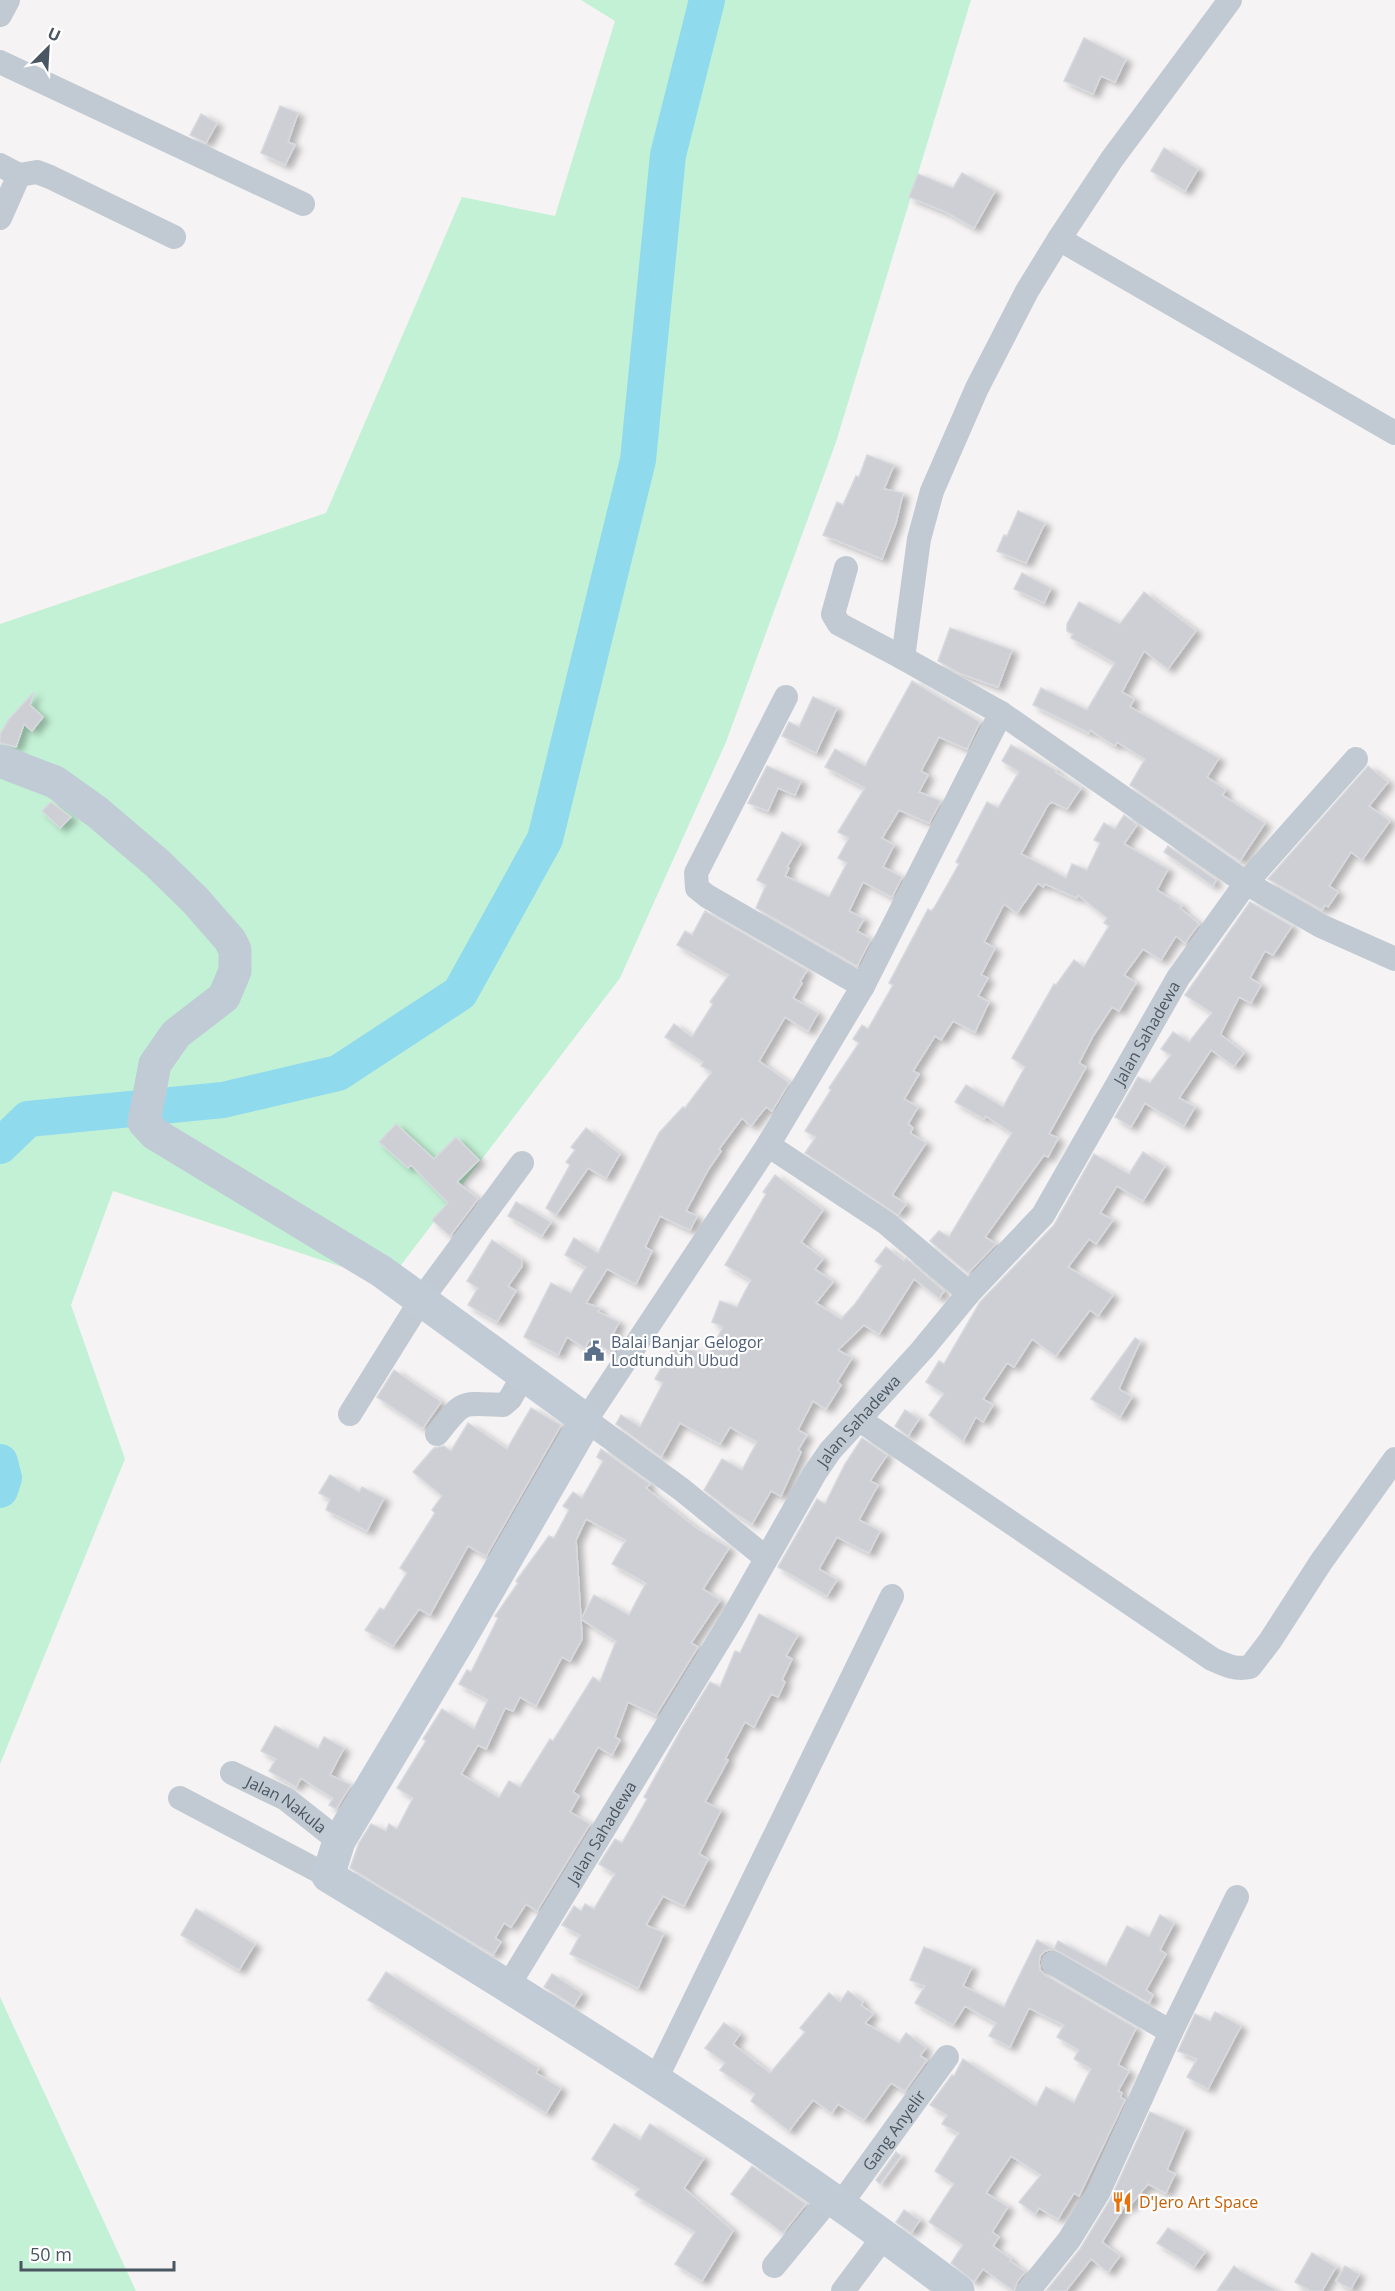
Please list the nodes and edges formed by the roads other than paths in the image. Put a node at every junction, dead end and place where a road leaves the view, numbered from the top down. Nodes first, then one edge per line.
1 (8, 0) edge
2 (1230, 0) edge
3 (0, 15) edge
4 (0, 62) edge
5 (10, 170) edge
6 (303, 204) dead end
7 (0, 218) edge
8 (174, 237) dead end
9 (1059, 239) junction
10 (1395, 433) edge
11 (846, 568) dead end
12 (903, 658) junction
13 (786, 697) dead end
14 (1002, 714) junction
15 (1356, 759) dead end
16 (0, 761) edge
17 (1246, 883) junction
18 (1395, 959) edge
19 (863, 986) junction
20 (768, 1145) junction
21 (522, 1164) dead end
22 (969, 1293) junction
23 (421, 1300) junction
24 (523, 1376) junction
25 (350, 1414) dead end
26 (586, 1420) junction
27 (860, 1420) junction
28 (437, 1434) dead end
29 (1395, 1459) edge
30 (766, 1558) junction
31 (892, 1596) dead end
32 (232, 1773) dead end
33 (180, 1798) dead end
34 (339, 1841) junction
35 (328, 1875) junction
36 (1237, 1897) dead end
37 (1053, 1964) dead end
38 (508, 1986) junction
39 (1171, 2032) junction
40 (947, 2057) dead end
41 (655, 2081) junction
42 (835, 2201) junction
43 (885, 2235) junction
44 (774, 2266) dead end
45 (843, 2291) edge
46 (958, 2291) edge
47 (1028, 2291) edge

1 - 3 street
2 - 9 street
4 - 6 street
5 - 7 street
5 - 8 street
9 - 10 street
9 - 12 street
11 - 12 street
12 - 14 street
13 - 19 street
14 - 17 street
14 - 19 street
15 - 17 street, Jalan Sahadewa
16 - 23 street
17 - 18 street
17 - 22 street, Jalan Sahadewa
19 - 20 street
20 - 22 street
20 - 26 street
21 - 23 street
22 - 27 street, Jalan Sahadewa
23 - 24 street
23 - 25 street
24 - 26 street
24 - 28 street
26 - 30 street
26 - 34 street
27 - 29 street
27 - 30 street, Jalan Sahadewa
30 - 38 street, Jalan Sahadewa
31 - 41 street
32 - 34 street, Jalan Nakula
33 - 35 street
34 - 35 street
35 - 38 street
36 - 39 street
37 - 39 street
38 - 41 street
39 - 47 street
40 - 42 street, Gang Anyelir
41 - 42 street
42 - 43 street
42 - 44 street, Gang Anyelir
43 - 45 street
43 - 46 street

